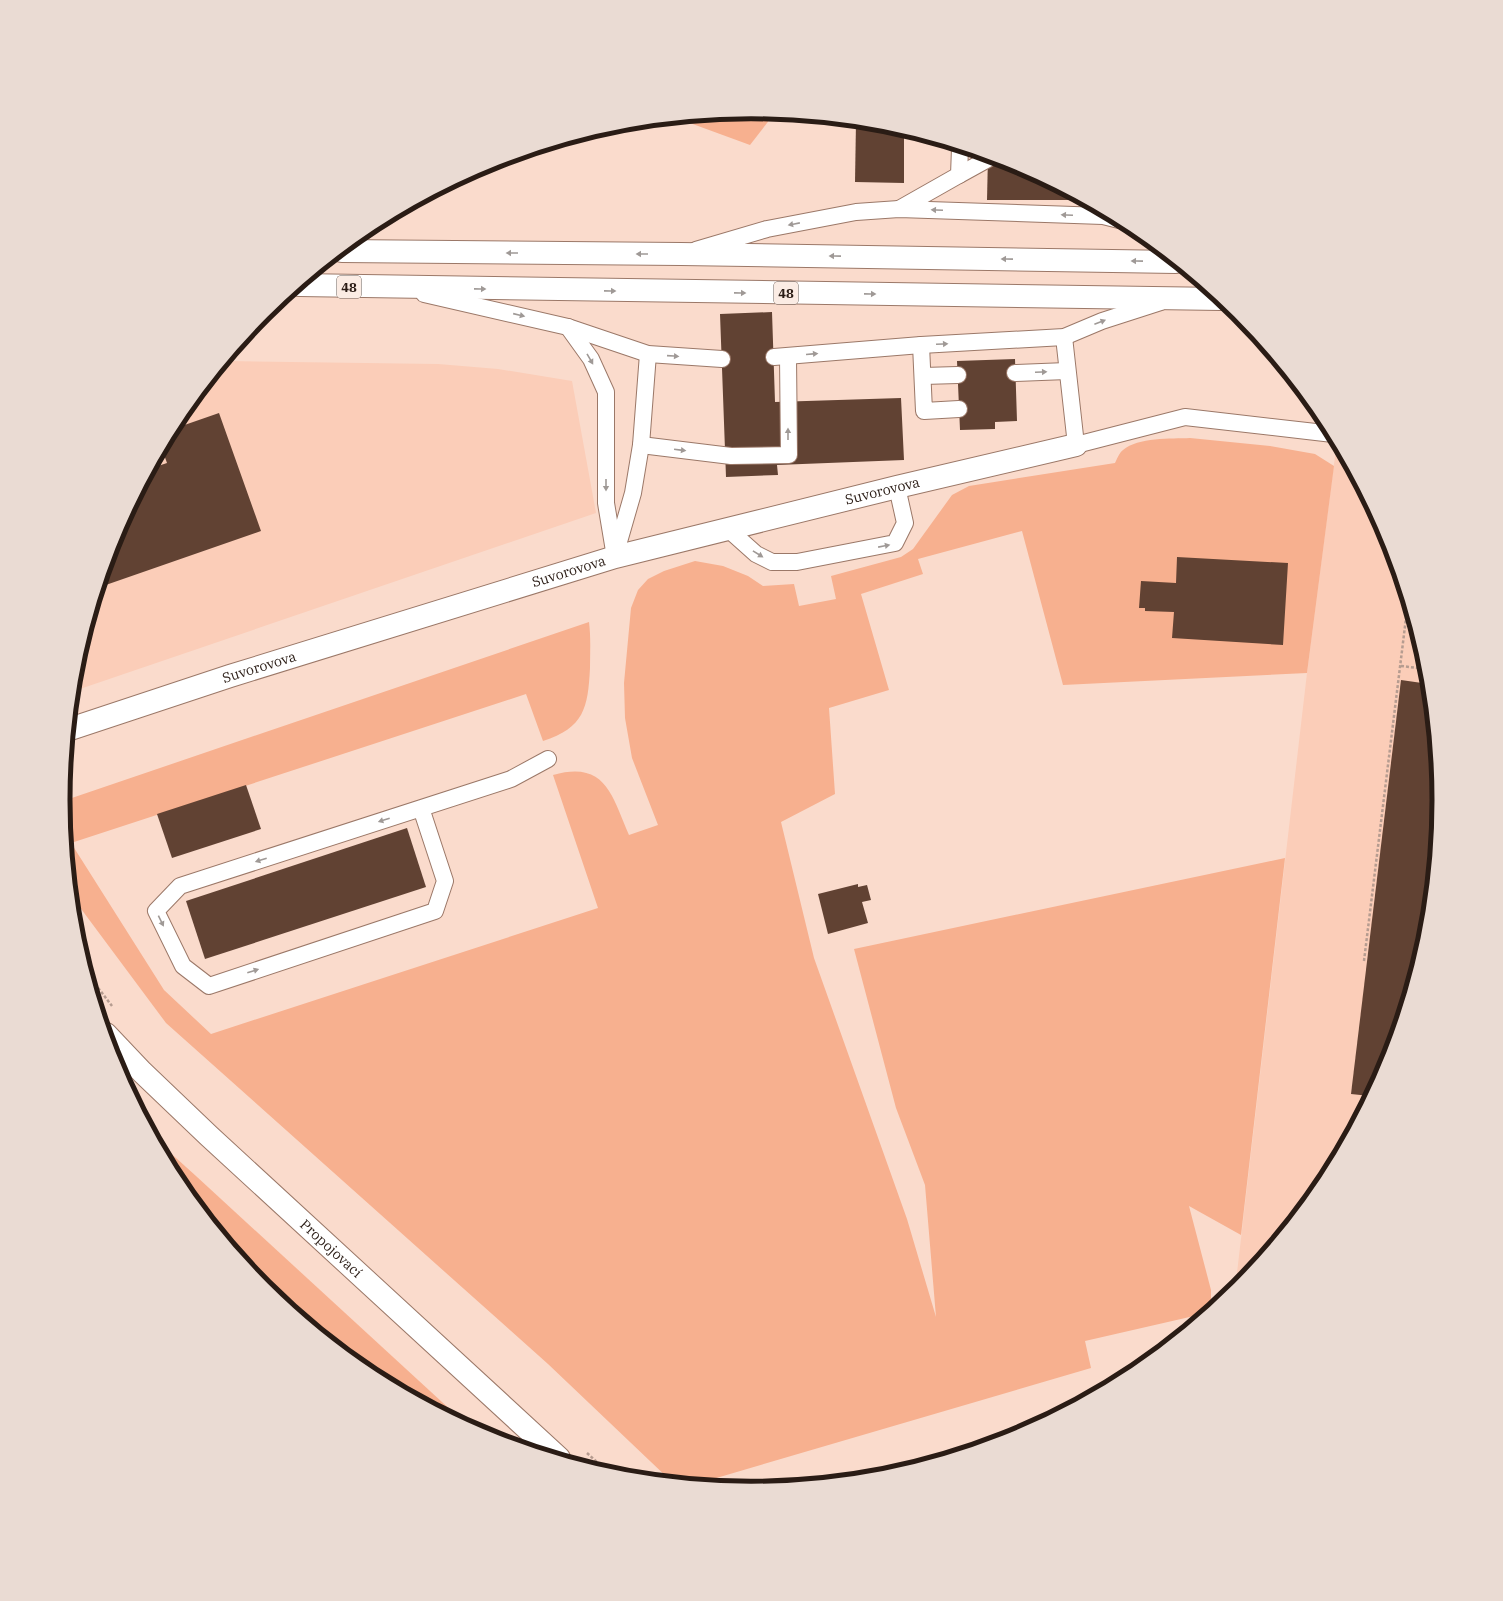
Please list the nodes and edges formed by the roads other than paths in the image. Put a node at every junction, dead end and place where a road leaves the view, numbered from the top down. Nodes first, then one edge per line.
1 (960, 152) edge
2 (985, 161) edge
3 (959, 175) junction
4 (899, 209) junction
5 (1098, 214) edge
6 (360, 243) edge
7 (349, 251) edge
8 (418, 252) junction
9 (681, 254) junction
10 (1168, 262) edge
11 (306, 285) edge
12 (399, 288) junction
13 (1172, 299) junction
14 (1212, 299) edge
15 (568, 327) junction
16 (1064, 337) junction
17 (921, 345) junction
18 (648, 354) junction
19 (722, 359) dead end
20 (1067, 371) junction
21 (1015, 373) dead end
22 (958, 375) dead end
23 (923, 376) junction
24 (959, 409) dead end
25 (1325, 433) edge
26 (1076, 445) junction
27 (641, 446) junction
28 (897, 487) junction
29 (728, 529) junction
30 (615, 558) junction
31 (74, 728) edge
32 (548, 759) dead end
33 (421, 808) junction
34 (115, 1044) edge
35 (553, 1452) edge

1 - 3 lane
2 - 3 lane
3 - 4 lane
5 -> 4 lane
4 -> 9 lane
6 - 8 main road
7 - 8 main road
9 -> 8 main road
10 -> 9 main road
11 - 12 main road, 48
12 -> 13 main road, 48
12 -> 15 lane
13 - 14 main road, 48
16 -> 13 lane
15 - 18 lane
15 -> 30 lane
17 -> 16 lane
16 - 20 lane
17 - 23 lane
27 -> 17 lane
18 -> 19 lane
18 - 27 lane
21 -> 20 lane
20 - 26 lane
22 - 23 lane
23 - 24 lane
25 - 26 lane
26 - 28 main road, Suvorovova
27 - 30 lane
28 - 29 main road, Suvorovova
29 -> 28 lane
29 - 30 main road, Suvorovova
30 - 31 main road, Suvorovova
32 - 33 lane
33 -> 33 lane
34 - 35 main road, Propojovací

